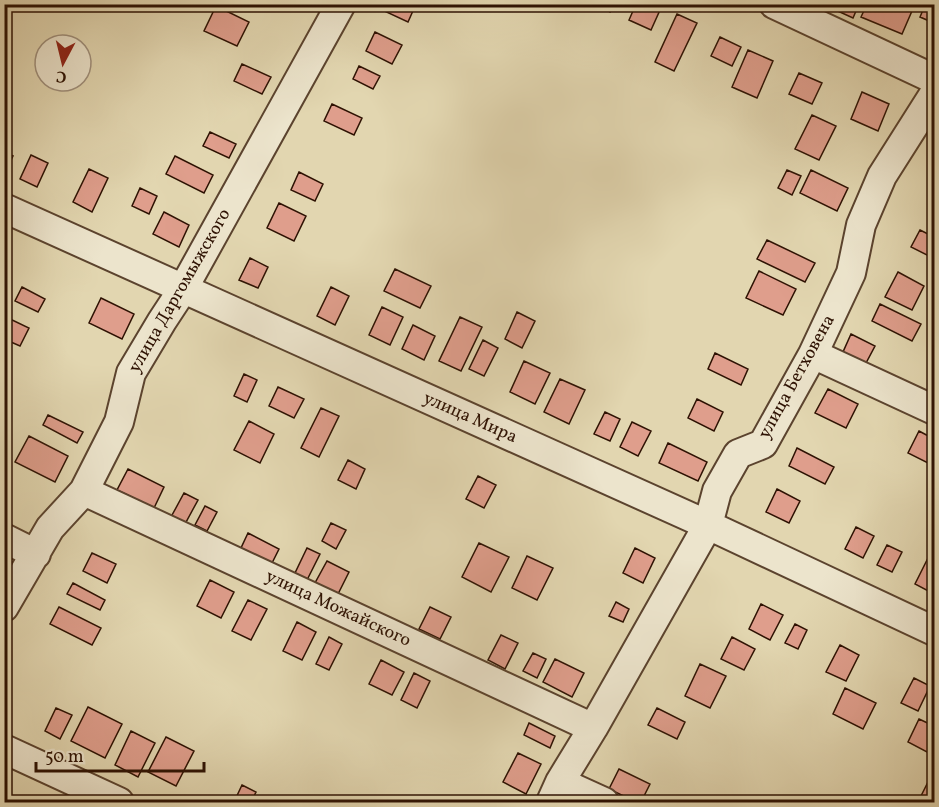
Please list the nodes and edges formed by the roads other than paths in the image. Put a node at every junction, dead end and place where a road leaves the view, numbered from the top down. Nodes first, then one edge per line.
1 (340, 4) edge
2 (774, 4) edge
3 (934, 79) edge
4 (934, 94) edge
5 (4, 208) edge
6 (183, 289) junction
7 (813, 354) junction
8 (934, 410) edge
9 (84, 491) junction
10 (708, 525) junction
11 (4, 538) edge
12 (36, 554) junction
13 (4, 607) edge
14 (934, 630) edge
15 (593, 728) junction
16 (4, 749) edge
17 (556, 792) edge
18 (119, 802) edge
19 (604, 802) edge

1 - 6 street, улица Даргомыжского
2 - 3 street
4 - 7 street, улица Бетховена
5 - 6 street, улица Мира
6 - 9 street, улица Даргомыжского
6 - 10 street, улица Мира
7 - 8 street
7 - 10 street, улица Бетховена
9 - 12 street, улица Даргомыжского
9 - 15 street, улица Можайского
10 - 14 street, улица Мира
10 - 15 street, улица Бетховена
11 - 12 street
12 - 13 street, улица Даргомыжского
15 - 17 street, улица Бетховена
16 - 18 street
17 - 19 street

